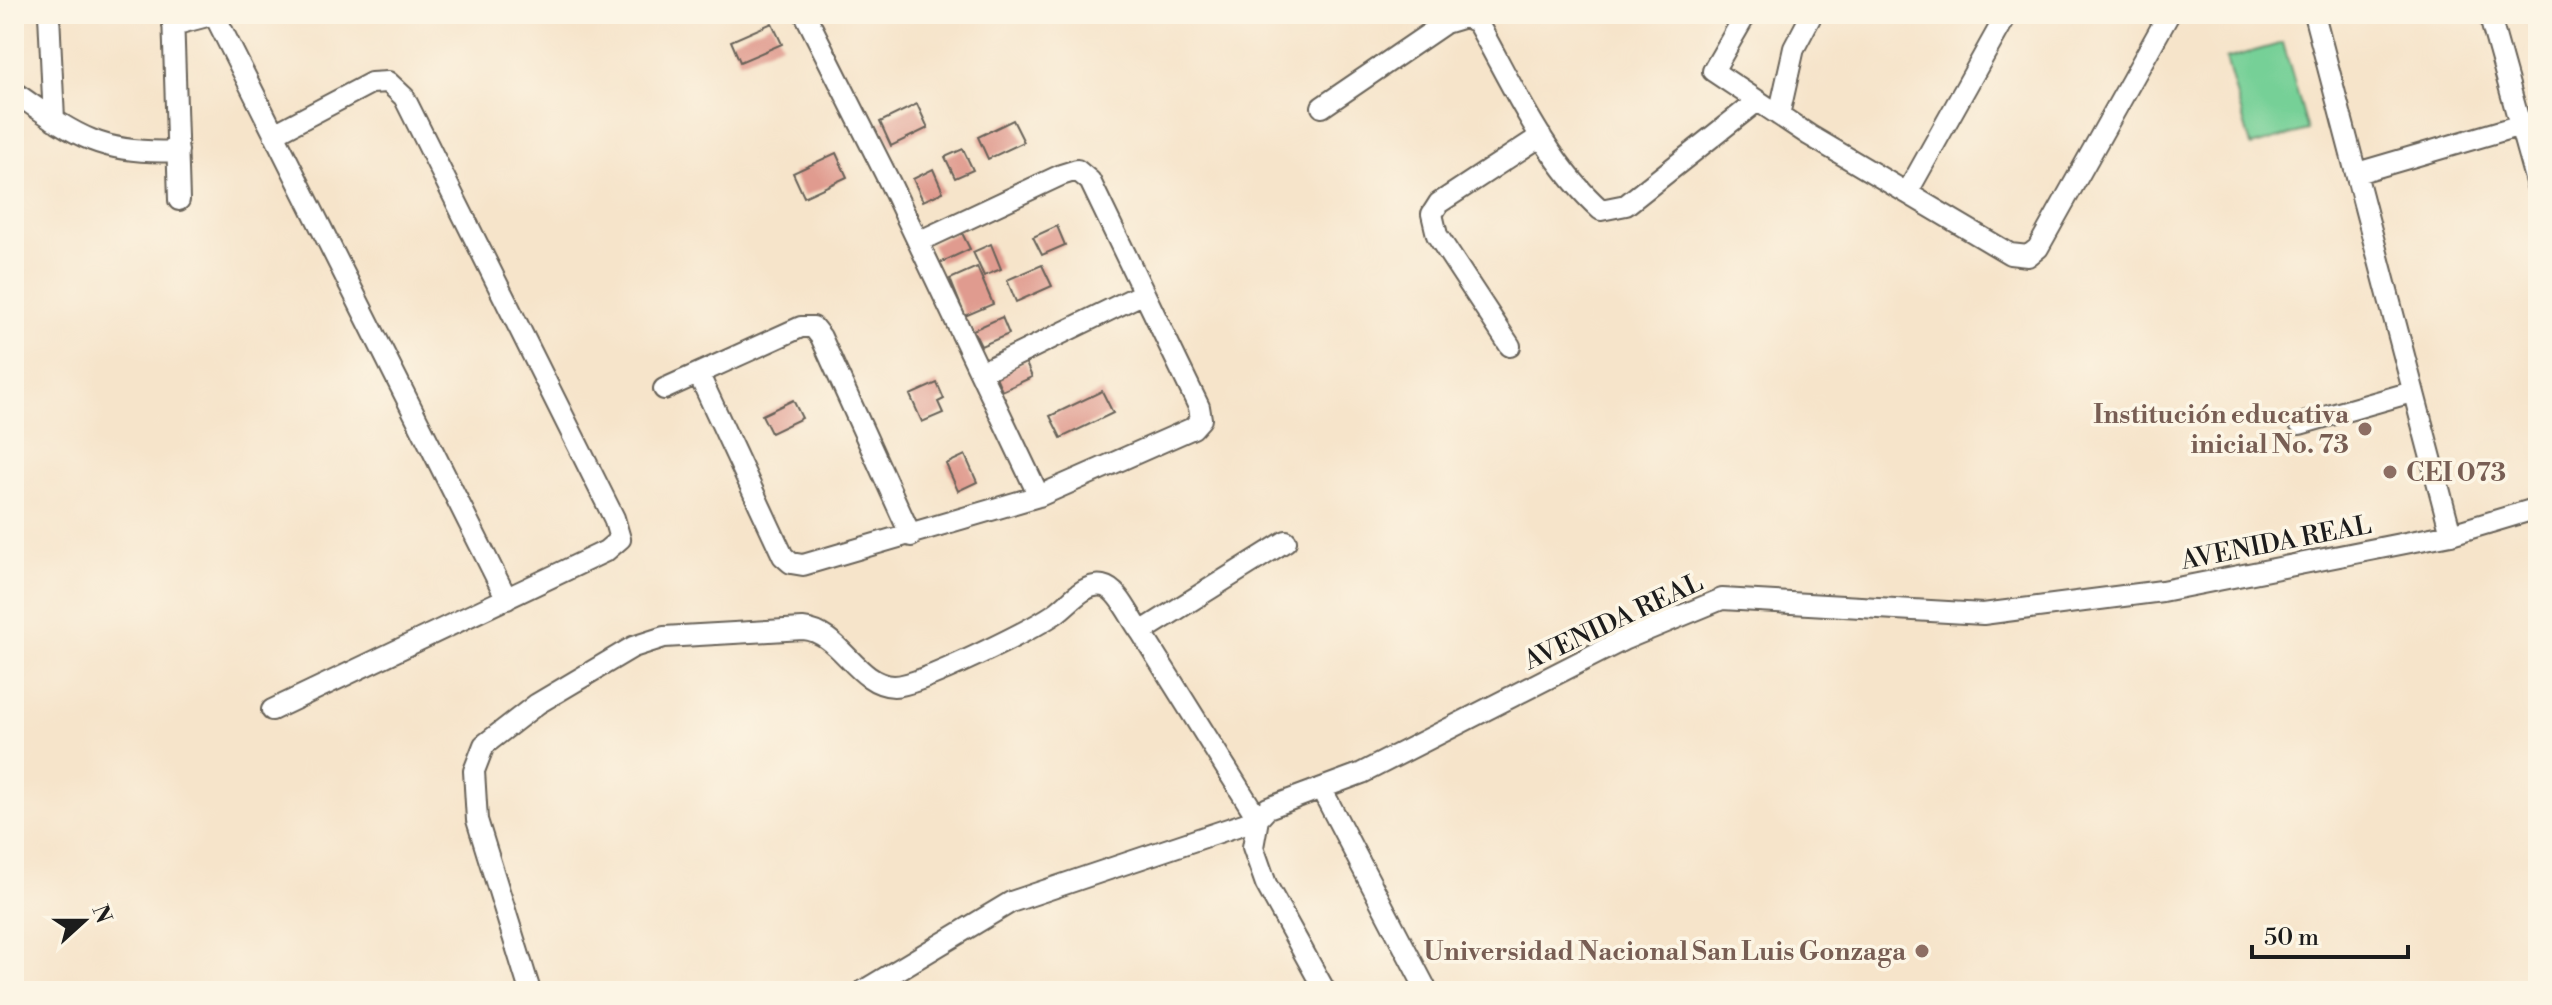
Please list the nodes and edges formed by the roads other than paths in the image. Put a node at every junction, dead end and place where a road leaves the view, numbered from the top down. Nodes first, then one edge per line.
1 (49, 14) edge
2 (215, 14) edge
3 (805, 14) edge
4 (1746, 14) edge
5 (1812, 14) edge
6 (2007, 14) edge
7 (2314, 14) edge
8 (2489, 14) edge
9 (2160, 17) edge
10 (173, 20) edge
11 (14, 92) edge
12 (1756, 102) junction
13 (1322, 107) dead end
14 (1779, 115) junction
15 (54, 120) junction
16 (2529, 123) edge
17 (274, 134) junction
18 (1541, 136) junction
19 (178, 151) junction
20 (2357, 173) junction
21 (2538, 189) edge
22 (1907, 193) junction
23 (179, 200) dead end
24 (918, 242) junction
25 (1144, 293) junction
26 (1510, 346) dead end
27 (982, 372) junction
28 (699, 375) junction
29 (664, 389) dead end
30 (2412, 392) junction
31 (2300, 424) dead end
32 (1039, 496) junction
33 (2538, 508) edge
34 (2451, 534) junction
35 (911, 536) junction
36 (1286, 541) dead end
37 (507, 599) junction
38 (1141, 632) junction
39 (272, 710) dead end
40 (1322, 790) junction
41 (1258, 819) junction
42 (530, 991) edge
43 (863, 991) edge
44 (1325, 991) edge
45 (1427, 991) edge

1 - 15 street
2 - 10 street
2 - 17 street
3 - 24 street
4 - 12 street
5 - 14 street
6 - 22 street
7 - 20 street
8 - 16 street
9 - 22 street
10 - 19 street
11 - 15 street
12 - 14 street
12 - 18 street
13 - 18 street
14 - 22 street
15 - 19 street
16 - 20 street
16 - 21 street
17 - 37 street
17 - 37 street
18 - 26 street
19 - 23 street
20 - 30 street
24 - 25 street
24 - 27 street
25 - 27 street
25 - 32 street
27 - 32 street
28 - 29 street
28 - 35 street
28 - 35 street
30 - 31 street
30 - 34 street
32 - 35 street
33 - 34 street, AVENIDA REAL
34 - 40 street, AVENIDA REAL
36 - 38 street
37 - 39 street
38 - 41 street
38 - 42 street
40 - 41 street, AVENIDA REAL
40 - 45 street
41 - 43 street, AVENIDA REAL
41 - 44 street

